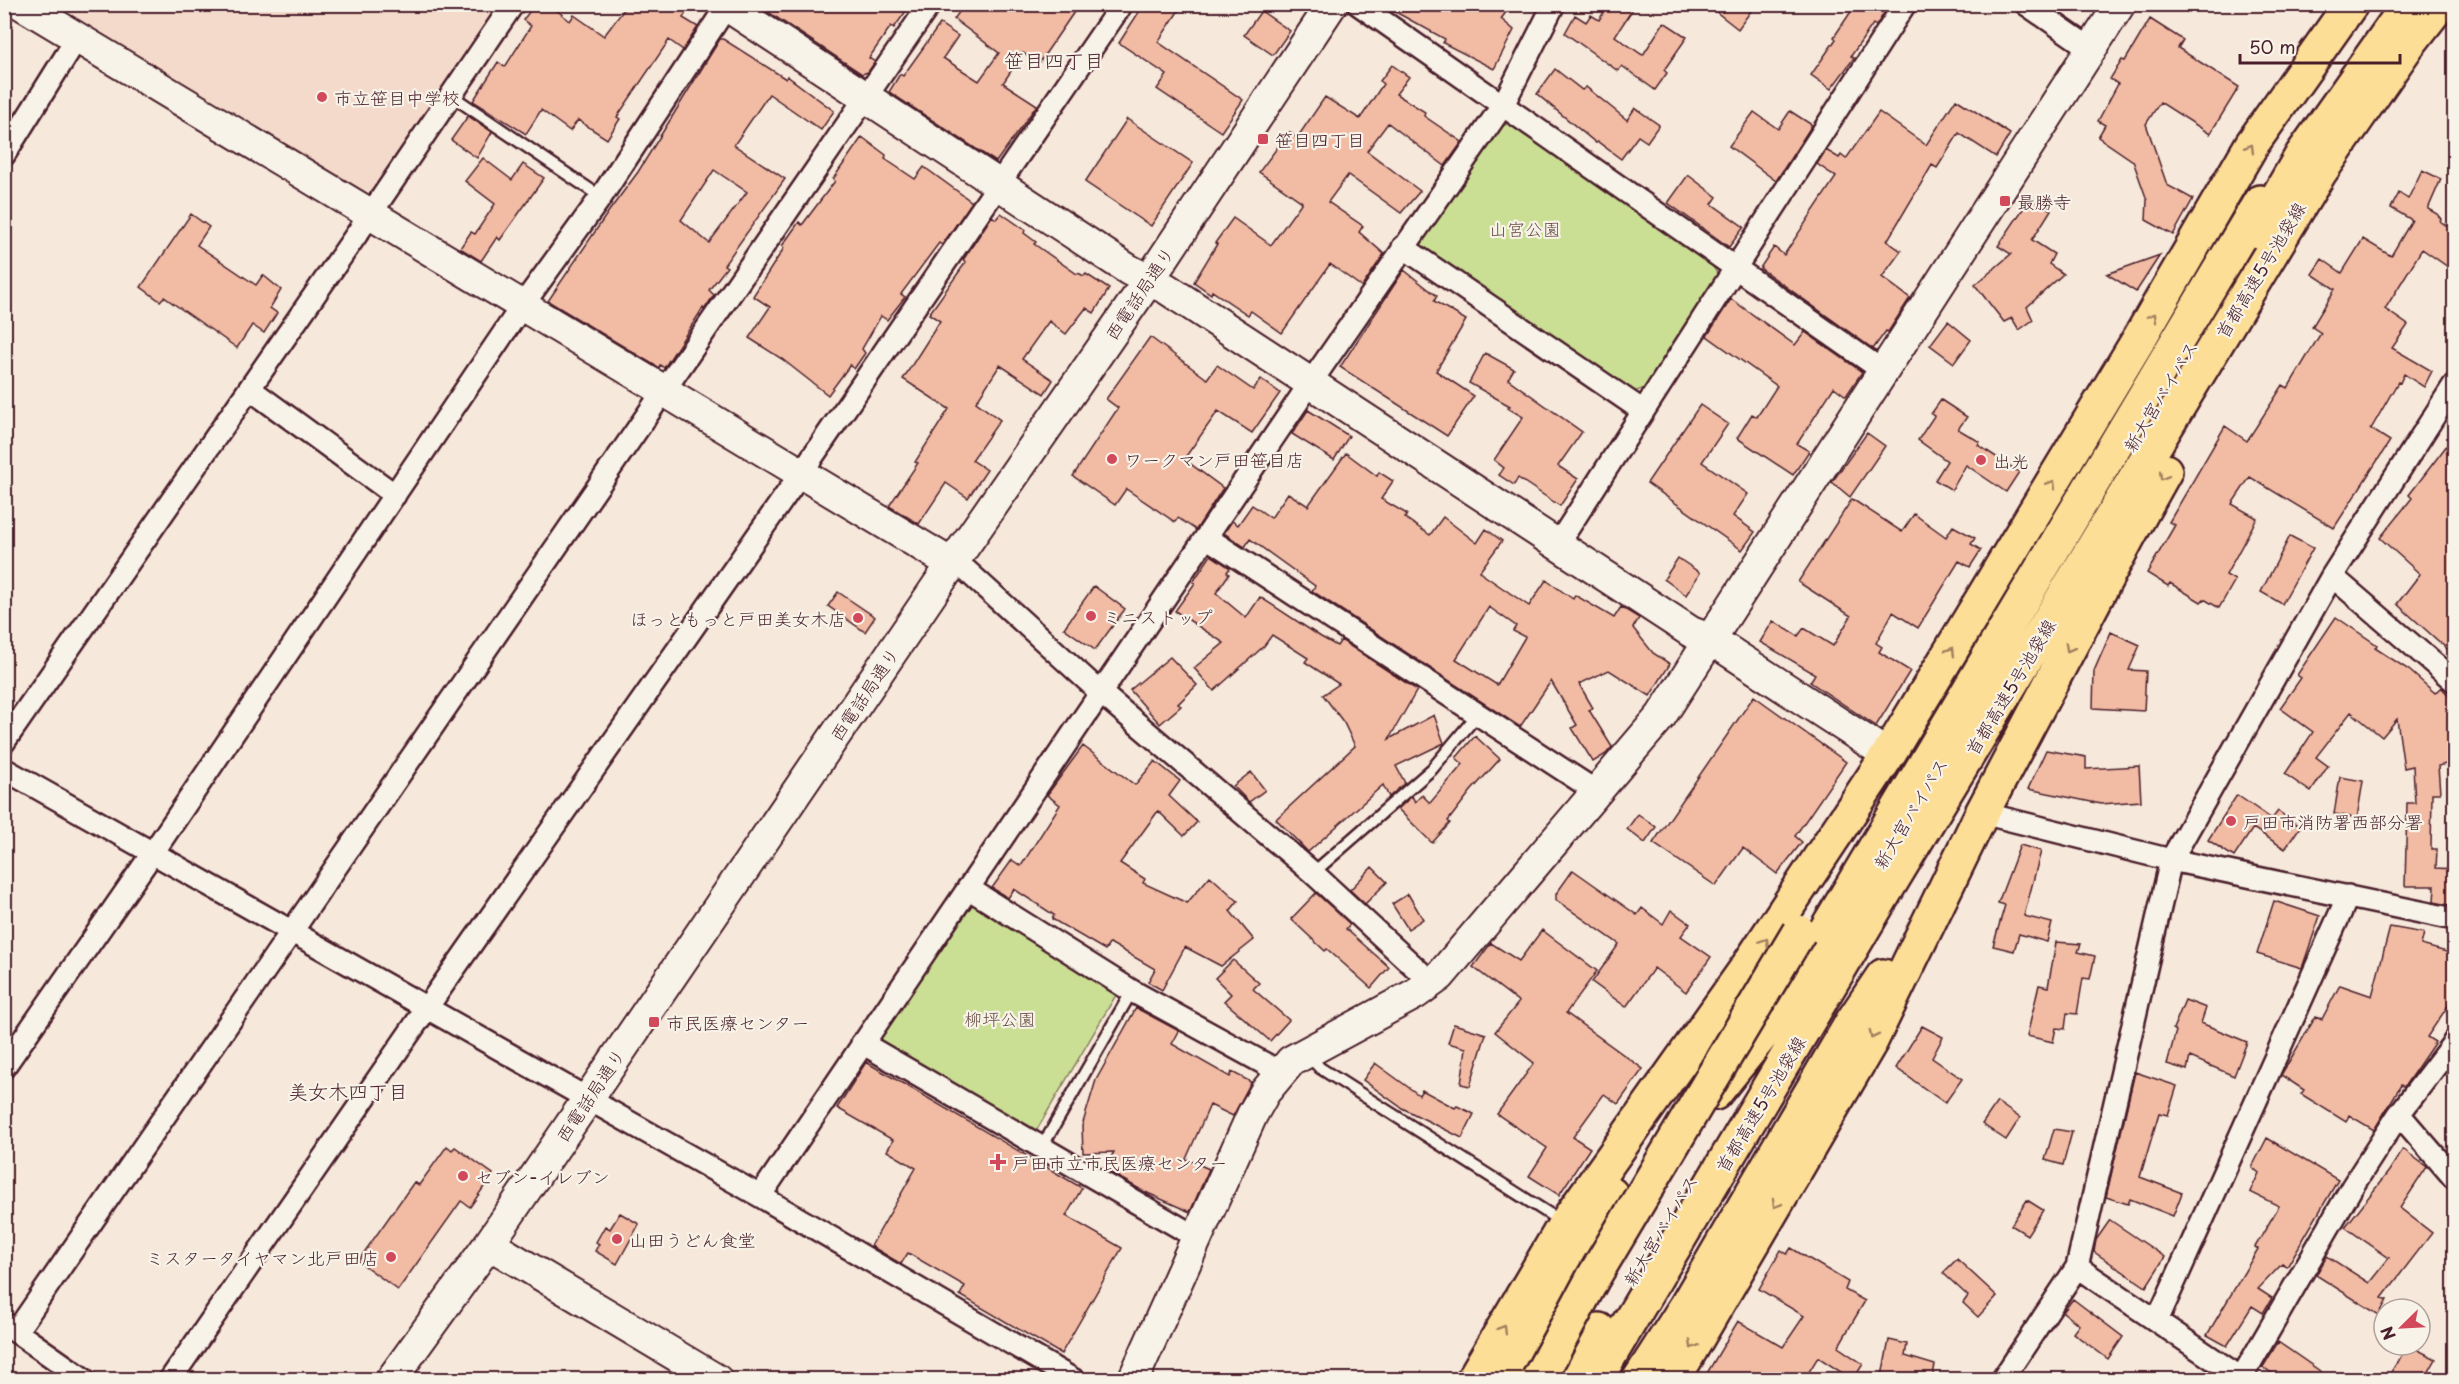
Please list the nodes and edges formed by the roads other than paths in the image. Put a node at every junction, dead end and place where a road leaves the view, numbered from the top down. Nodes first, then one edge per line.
1 (21, 4) edge
2 (513, 4) edge
3 (930, 4) edge
4 (1122, 4) edge
5 (1332, 4) edge
6 (1358, 4) edge
7 (1554, 4) edge
8 (1905, 4) edge
9 (2026, 4) edge
10 (2120, 4) edge
11 (2351, 4) edge
12 (726, 5) edge
13 (2414, 7) edge
14 (2454, 21) edge
15 (77, 38) junction
16 (2091, 49) junction
17 (452, 96) junction
18 (866, 99) junction
19 (1503, 105) junction
20 (4, 155) edge
21 (999, 185) junction
22 (602, 197) junction
23 (370, 215) junction
24 (1403, 247) junction
25 (1735, 268) junction
26 (1149, 280) junction
27 (522, 306) junction
28 (1884, 371) junction
29 (1311, 382) junction
30 (250, 388) junction
31 (665, 390) junction
32 (2453, 392) edge
33 (1643, 411) junction
34 (2119, 439) junction
35 (802, 472) junction
36 (395, 495) junction
37 (1206, 537) junction
38 (1558, 544) junction
39 (952, 564) junction
40 (2081, 569) junction
41 (2332, 576) junction
42 (1710, 639) junction
43 (2454, 681) edge
44 (1101, 693) junction
45 (1478, 714) junction
46 (4, 742) edge
47 (1888, 755) junction
48 (4, 769) edge
49 (1597, 792) junction
50 (1982, 813) junction
51 (152, 854) junction
52 (2171, 860) junction
53 (1313, 873) junction
54 (968, 888) junction
55 (2348, 896) junction
56 (2454, 919) edge
57 (292, 933) junction
58 (1746, 969) junction
59 (1815, 969) junction
60 (1432, 983) junction
61 (1132, 991) junction
62 (426, 1009) junction
63 (2454, 1042) edge
64 (862, 1043) junction
65 (1305, 1052) junction
66 (4, 1066) edge
67 (1280, 1072) junction
68 (586, 1100) junction
69 (2399, 1114) junction
70 (1042, 1147) junction
71 (2454, 1178) edge
72 (760, 1196) junction
73 (1565, 1224) junction
74 (1196, 1237) junction
75 (489, 1244) junction
76 (2078, 1267) junction
77 (2157, 1321) junction
78 (1544, 1326) junction
79 (10, 1328) edge
80 (2005, 1378) edge
81 (2243, 1378) edge
82 (85, 1380) edge
83 (170, 1380) edge
84 (391, 1380) edge
85 (717, 1380) edge
86 (1074, 1380) edge
87 (1133, 1380) edge
88 (1473, 1380) edge
89 (1510, 1380) edge
90 (1521, 1380) edge
91 (1538, 1380) edge
92 (1558, 1380) edge
93 (1568, 1380) edge
94 (1586, 1380) edge
95 (1595, 1380) edge
96 (1620, 1380) edge
97 (1639, 1380) edge
98 (1673, 1380) edge

1 - 15 street
2 - 17 street
3 - 18 street
4 - 21 street
5 - 26 street, 西電話局通り
6 - 19 street
7 - 19 street
8 - 25 street
9 - 16 street
10 - 16 street
47 -> 11 highway
12 - 18 street
12 - 22 street
13 - 34 highway, 首都高速5号池袋線
13 - 40 highway, 首都高速5号池袋線
13 - 59 highway, 新大宮バイパス
13 - 94 highway, 新大宮バイパス
14 -> 50 highway
15 - 20 street
15 - 23 street
16 - 28 street
17 - 22 lane
17 - 23 street
18 - 21 street
18 - 31 street
19 - 24 street
19 - 25 street
21 - 26 street
21 - 35 street
22 - 27 street
23 - 27 street
23 - 30 street
24 - 29 street
24 - 33 street
25 - 28 street
25 - 33 street
26 - 29 street
26 - 39 street, 西電話局通り
27 - 31 street
27 - 36 street
28 - 42 street
29 - 37 street
29 - 38 street
30 - 36 street
30 - 46 street
31 - 35 street
31 - 57 street
32 - 41 street
33 - 38 street
34 - 91 highway, bridge
34 - 92 highway, 首都高速5号池袋線
35 - 39 street
35 - 62 street
36 - 51 street
37 - 44 street
37 - 45 street
38 - 42 street
39 - 44 street
39 - 68 street, 西電話局通り
40 - 95 highway, 首都高速5号池袋線
40 - 96 highway
41 - 43 street
41 - 52 street
42 - 47 street
42 - 49 street
44 - 53 street
44 - 54 street
45 - 49 street
45 - 53 lane
58 -> 47 highway
48 - 51 street
49 - 60 street
50 - 52 street
50 - 97 highway
50 -> 98 highway
51 - 57 street
51 - 66 street
52 - 55 street
52 - 76 street
53 - 60 street
54 - 61 street
54 - 64 street
55 - 56 street
55 - 77 street
57 - 62 street
57 - 79 street
58 - 73 highway
58 - 78 highway
59 - 78 highway
59 - 93 highway, 新大宮バイパス
60 - 65 street
61 - 67 street
61 - 70 lane
62 - 68 street
62 - 83 street
63 - 69 street
64 - 70 street
64 - 72 street
65 - 67 street
65 - 73 lane
67 - 74 street
68 - 72 street
68 - 75 street, 西電話局通り
69 - 71 street
69 - 81 street
70 - 74 street
72 - 86 street
88 -> 73 highway
74 - 87 street
75 - 84 street, 西電話局通り
75 - 85 street
76 - 77 street
76 - 80 street
77 - 81 street
78 - 89 highway
78 - 90 highway
79 - 82 street

